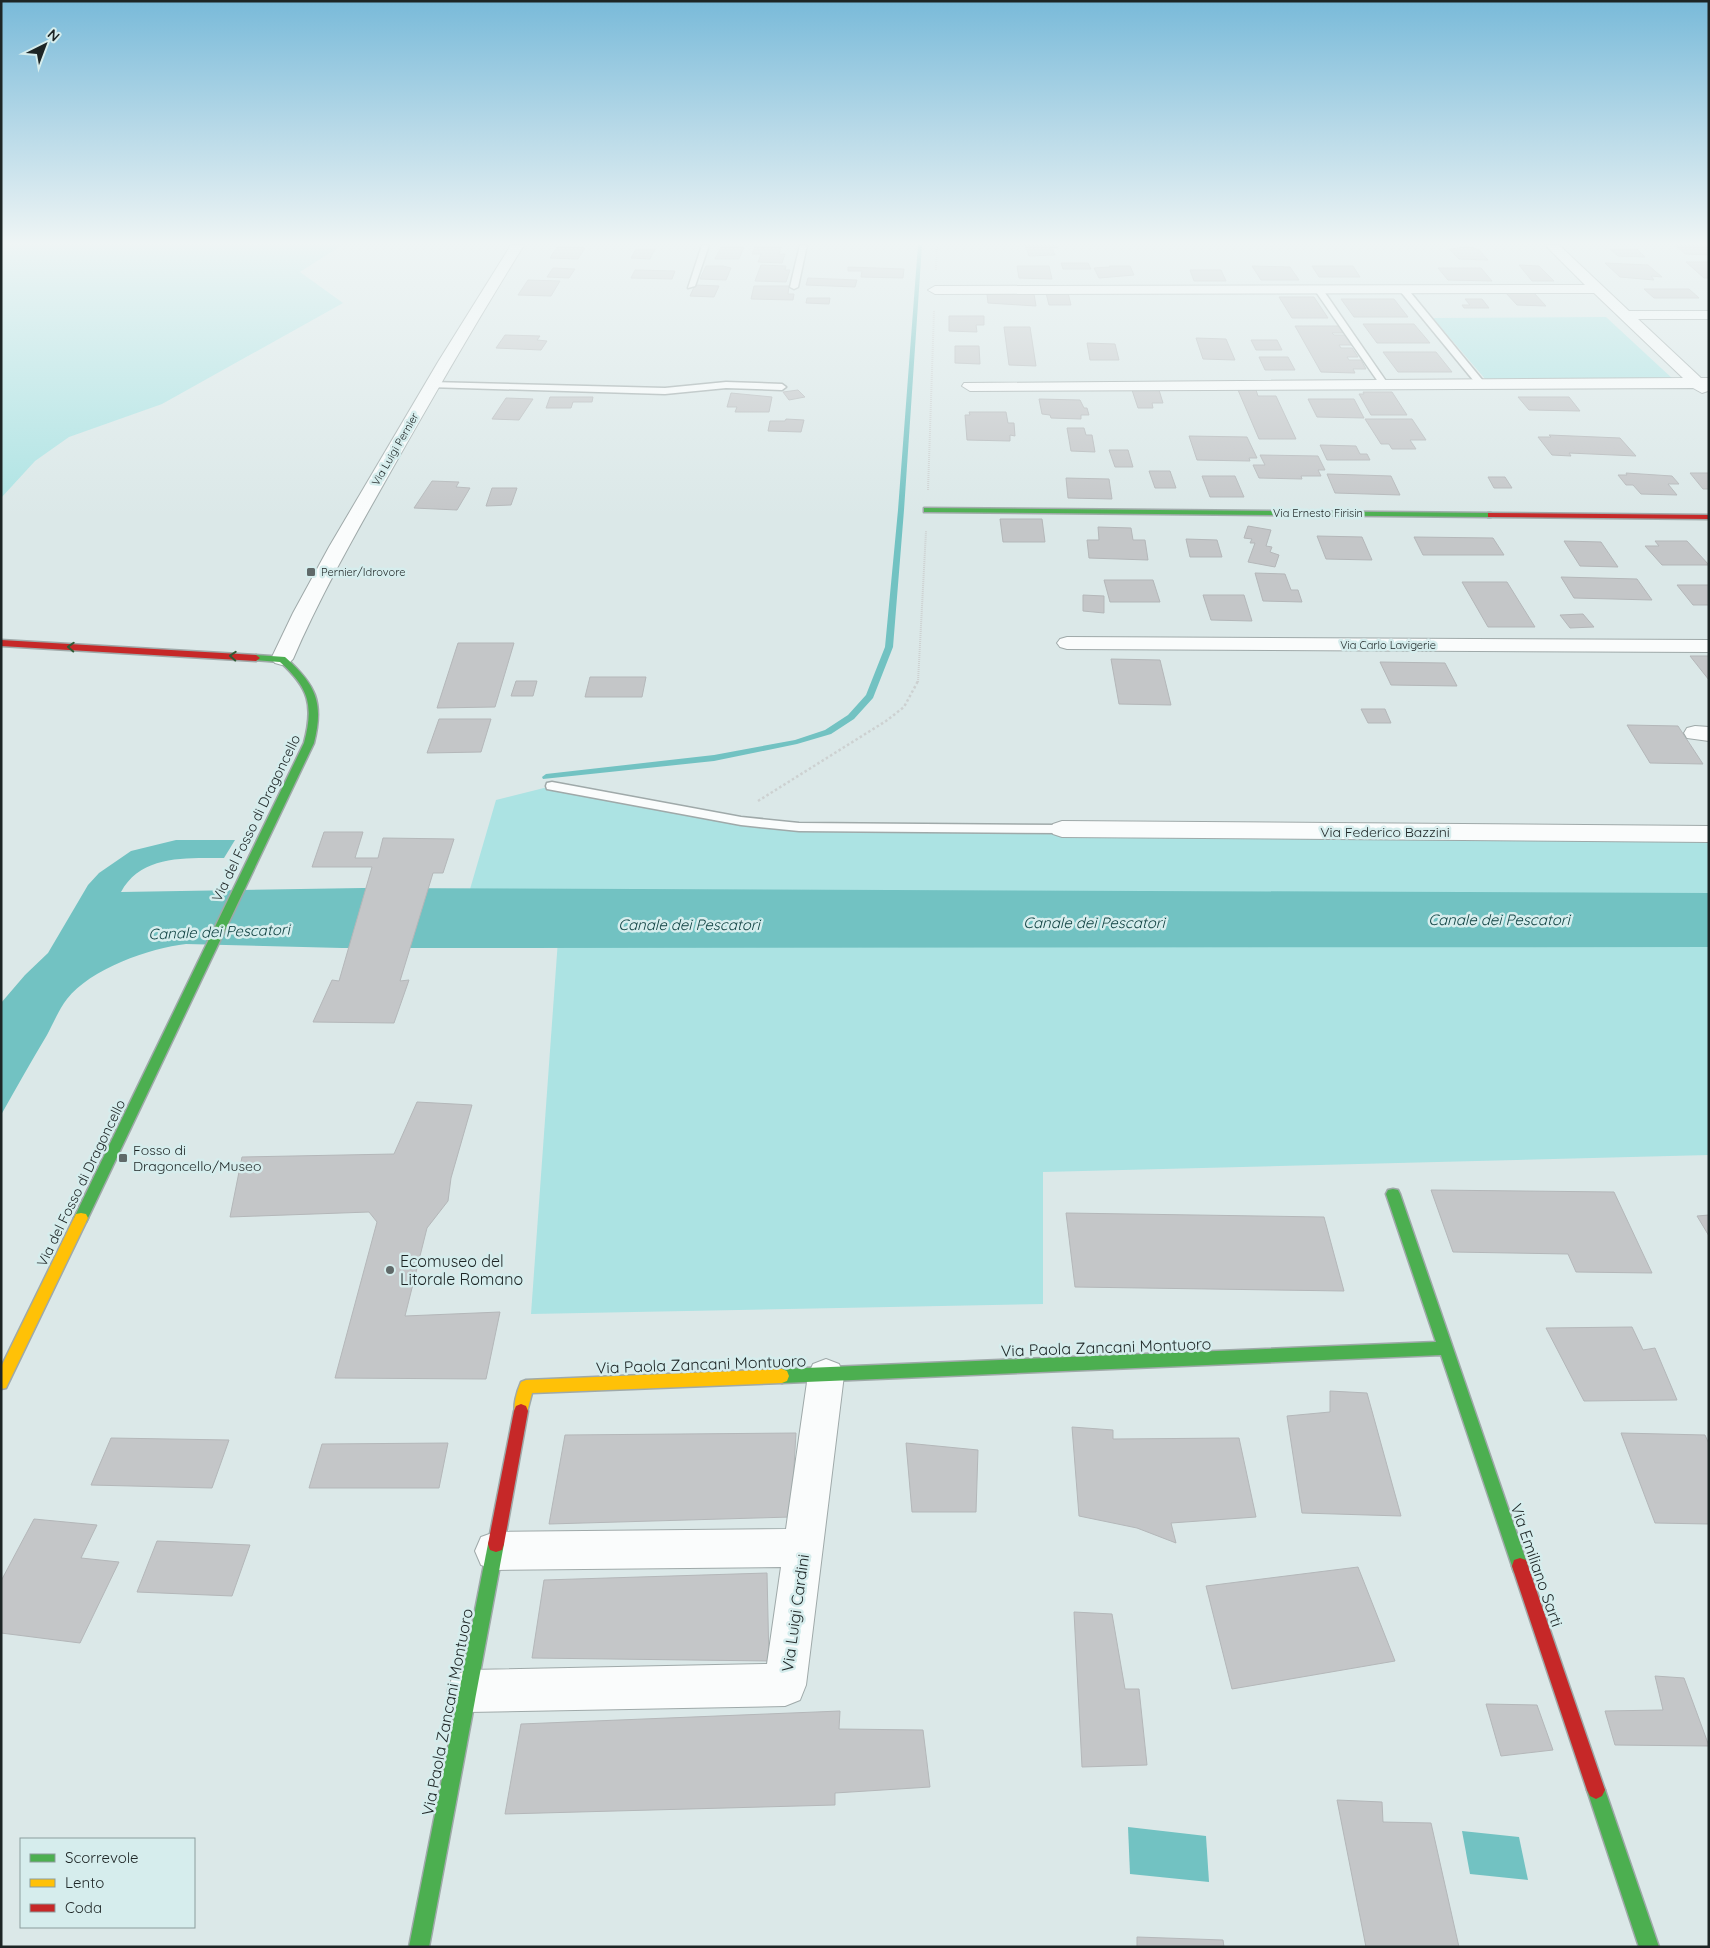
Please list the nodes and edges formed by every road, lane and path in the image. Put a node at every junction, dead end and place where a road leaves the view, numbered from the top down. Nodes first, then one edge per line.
1 (461, 336) edge
2 (933, 336) edge
3 (1351, 336) edge
4 (1442, 336) edge
5 (1647, 336) edge
6 (1702, 383) edge
7 (1384, 384) junction
8 (1481, 384) junction
9 (432, 385) junction
10 (970, 386) dead end
11 (782, 387) dead end
12 (1709, 394) edge
13 (927, 510) junction
14 (1709, 517) edge
15 (1, 643) edge
16 (1067, 643) dead end
17 (1709, 646) edge
18 (282, 659) junction
19 (552, 786) dead end
20 (752, 805) dead end
21 (1062, 829) joint
22 (1709, 834) edge
23 (1394, 1194) dead end
24 (1447, 1348) junction
25 (826, 1375) junction
26 (1, 1383) edge
27 (803, 1548) junction
28 (495, 1551) junction
29 (468, 1690) junction
30 (419, 1947) edge
31 (1649, 1947) edge

1 - 9 street, Via Luigi Pernier
2 - 13 path
3 - 7 lane
4 - 8 lane
5 - 6 street
6 - 8 street
6 - 12 street
7 - 8 street
7 - 10 street
9 - 11 lane
9 - 18 street, Via Luigi Pernier
13 - 14 street, Via Ernesto Firisin
13 - 20 path
18 -> 15 street
16 - 17 street, Via Carlo Lavigerie
18 - 26 street, Via del Fosso di Dragoncello
19 - 21 lane
21 - 22 street, Via Federico Bazzini
23 - 24 street, Via Emiliano Sarti
24 - 25 street, Via Paola Zancani Montuoro
24 - 31 street, Via Emiliano Sarti
25 - 27 street, Via Luigi Cardini
25 - 28 street, Via Paola Zancani Montuoro
27 - 28 street
27 - 29 street, Via Luigi Cardini
28 - 29 street, Via Paola Zancani Montuoro
29 - 30 street, Via Paola Zancani Montuoro

